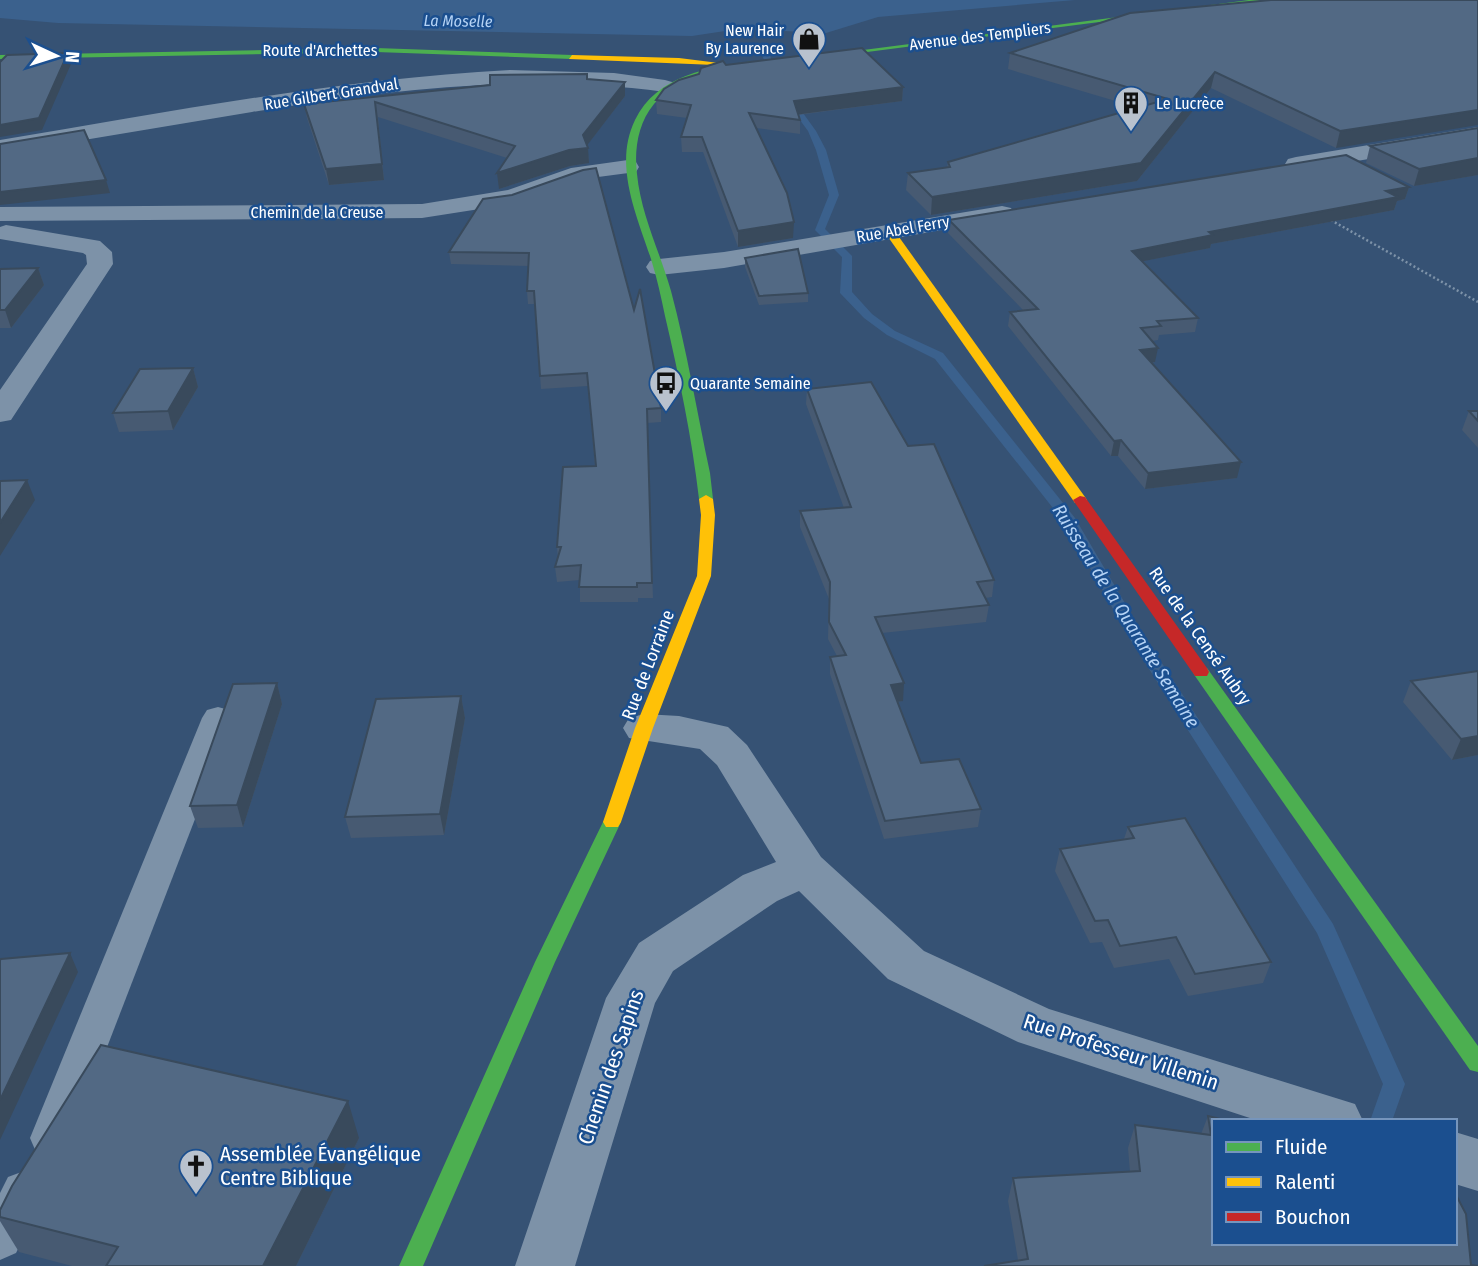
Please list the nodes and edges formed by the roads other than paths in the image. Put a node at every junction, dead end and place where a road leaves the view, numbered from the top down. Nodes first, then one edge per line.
1 (1266, 0) edge
2 (0, 57) edge
3 (795, 59) edge
4 (639, 60) junction
5 (769, 62) edge
6 (723, 66) junction
7 (695, 73) junction
8 (665, 86) junction
9 (1478, 134) edge
10 (0, 147) edge
11 (628, 167) junction
12 (1271, 168) edge
13 (1027, 209) edge
14 (0, 214) edge
15 (890, 232) junction
16 (0, 233) edge
17 (659, 267) junction
18 (0, 413) edge
19 (218, 718) edge
20 (644, 728) junction
21 (805, 869) junction
22 (1478, 1063) edge
23 (1330, 1119) edge
24 (1457, 1159) edge
25 (1478, 1165) edge
26 (0, 1238) edge
27 (411, 1266) edge
28 (545, 1266) edge

1 - 3 street, Avenue des Templiers
2 - 4 street, Route d'Archettes
4 - 6 street, Route d'Archettes
4 - 7 street, Route d'Archettes
5 - 6 street
6 - 7 street
7 - 8 street, Rue de Lorraine
8 - 10 street, Rue Gilbert Grandval
8 - 11 street, Rue de Lorraine
9 - 12 street
11 - 14 street, Chemin de la Creuse
11 - 17 street, Rue de Lorraine
13 - 15 street, Rue Abel Ferry
15 - 17 street, Rue Abel Ferry
15 - 22 street, Rue de la Censé Aubry
16 - 18 street
17 - 20 street, Rue de Lorraine
19 - 26 lane
20 - 21 street, Rue Professeur Villemin
20 - 27 street, Rue de Lorraine
21 - 23 street, Rue Professeur Villemin
21 - 28 street, Chemin des Sapins
24 - 25 street

